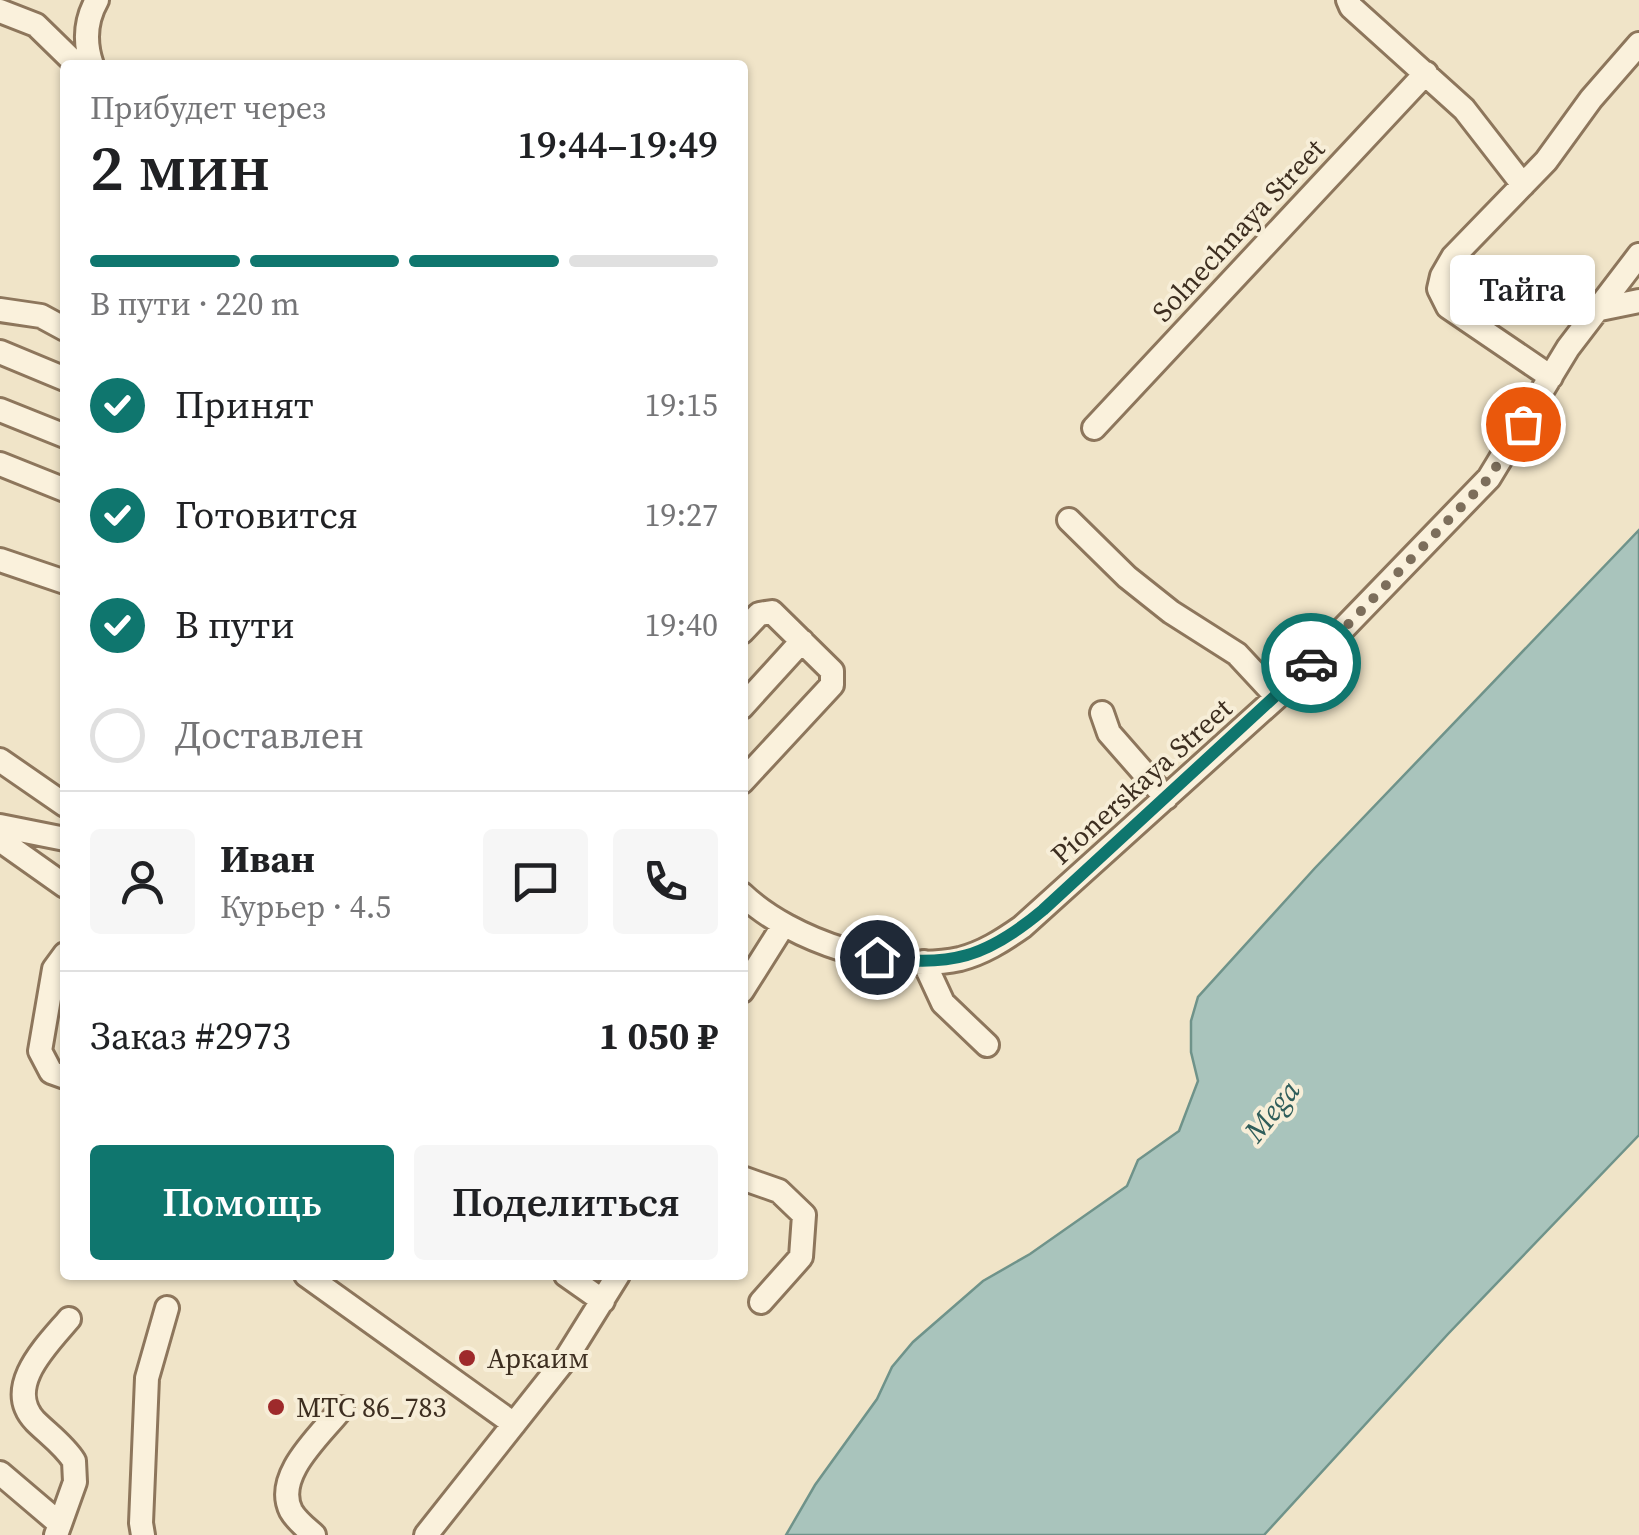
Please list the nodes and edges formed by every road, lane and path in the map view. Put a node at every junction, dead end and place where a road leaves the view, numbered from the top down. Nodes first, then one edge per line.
1 (97, 0) edge
2 (1349, 4) edge
3 (0, 11) edge
4 (1637, 52) edge
5 (72, 60) edge
6 (91, 60) edge
7 (1426, 73) junction
8 (1523, 185) junction
9 (1639, 255) edge
10 (1639, 301) edge
11 (0, 310) edge
12 (1595, 310) junction
13 (60, 326) edge
14 (0, 352) edge
15 (60, 377) edge
16 (1550, 377) junction
17 (0, 410) edge
18 (1094, 428) dead end
19 (60, 434) edge
20 (0, 464) edge
21 (60, 488) edge
22 (1069, 520) dead end
23 (0, 560) edge
24 (60, 580) edge
25 (748, 626) edge
26 (802, 641) junction
27 (1278, 697) junction
28 (748, 700) edge
29 (1102, 713) dead end
30 (3, 769) edge
31 (748, 776) edge
32 (1166, 798) junction
33 (60, 802) edge
34 (0, 826) edge
35 (60, 838) edge
36 (0, 840) edge
37 (60, 882) edge
38 (748, 899) edge
39 (783, 926) junction
40 (60, 961) edge
41 (924, 962) junction
42 (748, 981) edge
43 (987, 1045) dead end
44 (60, 1075) edge
45 (748, 1180) edge
46 (313, 1280) edge
47 (573, 1280) edge
48 (615, 1280) edge
49 (602, 1301) junction
50 (761, 1302) dead end
51 (166, 1308) dead end
52 (69, 1319) dead end
53 (342, 1408) dead end
54 (514, 1424) junction
55 (0, 1473) edge
56 (58, 1529) edge
57 (144, 1535) edge
58 (314, 1535) edge
59 (426, 1535) edge

1 - 6 street
2 - 7 street
3 - 5 street
4 - 8 street
7 - 8 street
7 - 18 street, Solnechnaya Street
8 - 16 street
9 - 12 street, Pionerskaya Street
10 - 12 street
11 - 13 street
12 - 16 street, Pionerskaya Street
14 - 15 street
16 - 27 street, Pionerskaya Street
17 - 19 street
20 - 21 street
22 - 27 street
23 - 24 street
25 - 26 street
26 - 28 street
26 - 31 street
27 - 32 street, Pionerskaya Street
29 - 32 street
30 - 33 street
32 - 41 street, Pionerskaya Street
34 - 35 street
36 - 37 street
38 - 39 street, Pionerskaya Street
39 - 41 street, Pionerskaya Street
39 - 42 street
40 - 44 street
41 - 43 street
45 - 50 street
46 - 54 street
47 - 49 street
48 - 49 street
49 - 54 street
51 - 57 street
52 - 56 street
53 - 58 street
54 - 59 street
55 - 56 street

